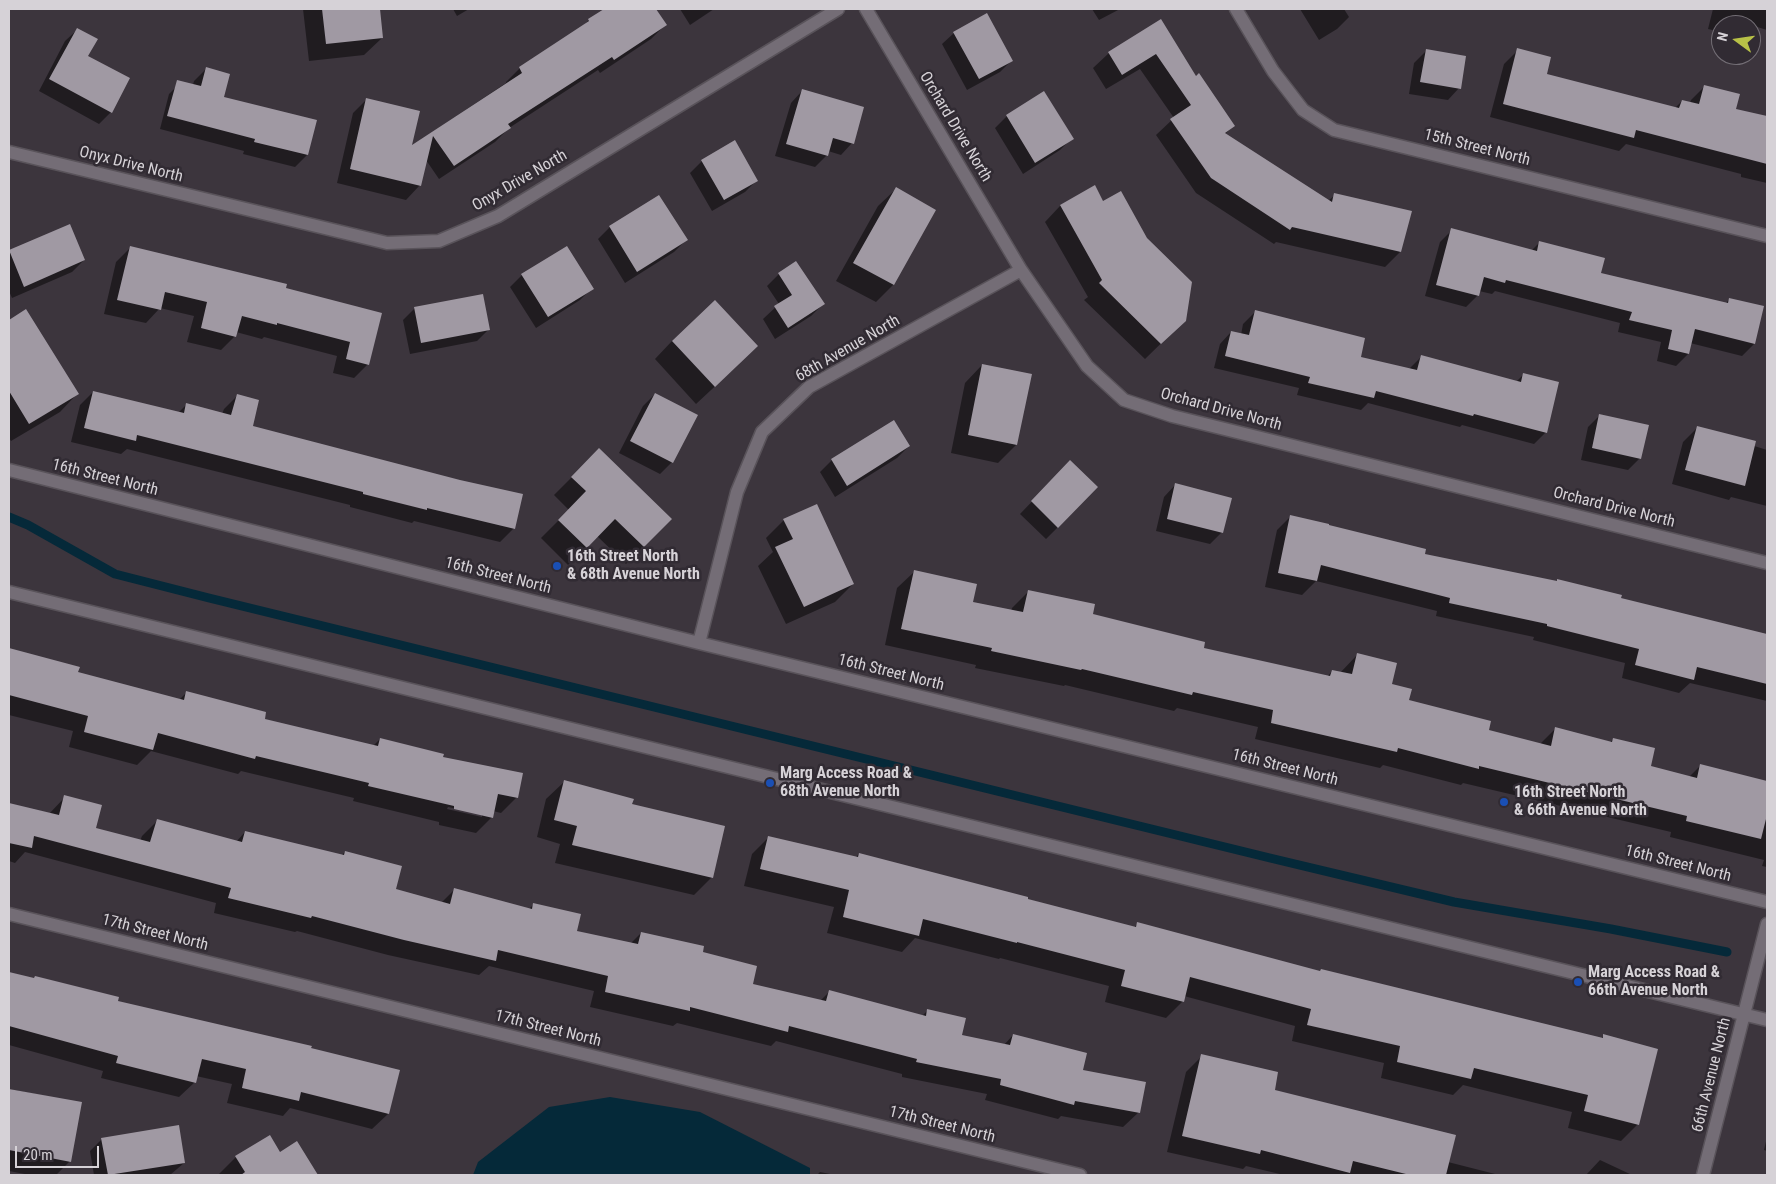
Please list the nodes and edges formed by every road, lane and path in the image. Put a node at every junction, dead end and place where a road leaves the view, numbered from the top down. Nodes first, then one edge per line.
1 (838, 9) edge
2 (866, 9) edge
3 (1236, 9) edge
4 (9, 152) edge
5 (1767, 236) edge
6 (1021, 270) junction
7 (9, 470) edge
8 (1767, 563) edge
9 (9, 592) edge
10 (699, 643) junction
11 (1767, 902) edge
12 (9, 914) edge
13 (1767, 924) edge
14 (1745, 1014) junction
15 (1767, 1020) edge
16 (1080, 1175) edge
17 (1703, 1175) edge

1 - 4 street, Onyx Drive North
2 - 6 street, Orchard Drive North
3 - 5 street, 15th Street North
6 - 8 street, Orchard Drive North
6 - 10 street, 68th Avenue North
7 - 10 street, 16th Street North
9 - 14 street
10 - 11 street, 16th Street North
12 - 16 street, 17th Street North
13 - 14 street, 66th Avenue North
14 - 15 street
14 - 17 street, 66th Avenue North

